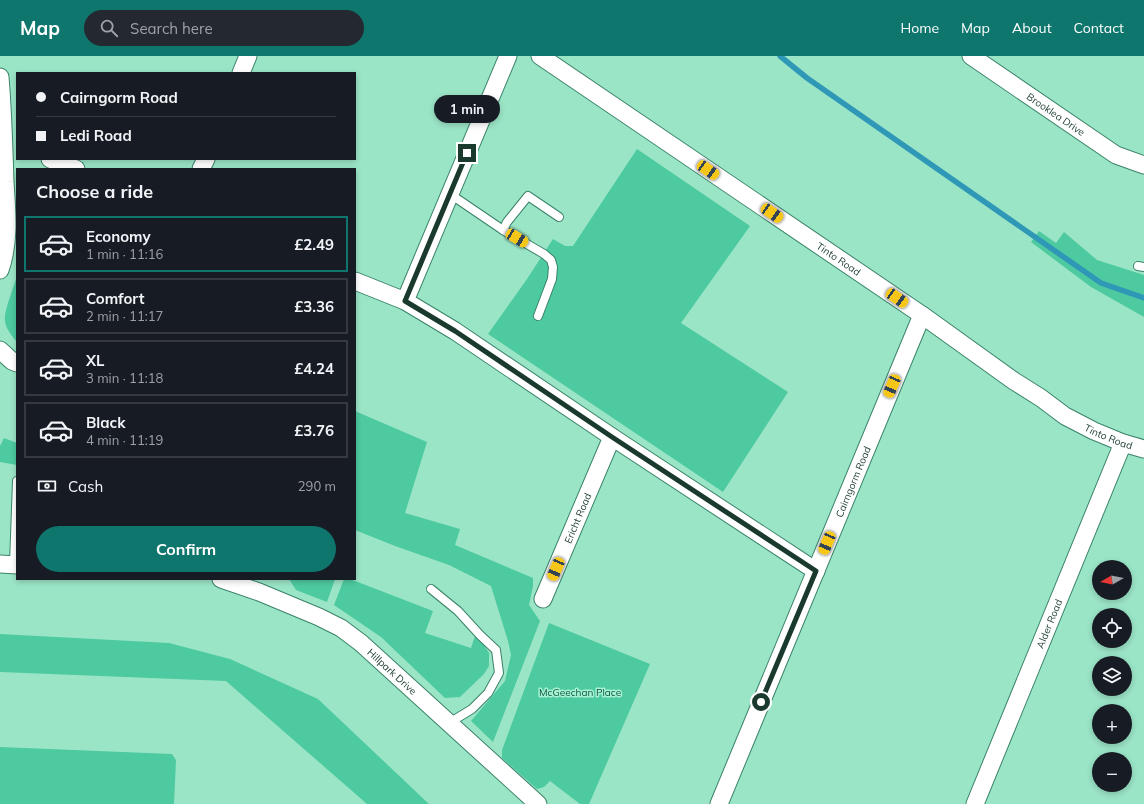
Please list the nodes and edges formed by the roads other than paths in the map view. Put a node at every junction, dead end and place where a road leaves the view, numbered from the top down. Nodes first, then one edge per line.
1 (248, 56) edge
2 (508, 56) edge
3 (540, 56) edge
4 (971, 56) edge
5 (241, 72) edge
6 (0, 78) edge
7 (53, 160) edge
8 (1144, 165) edge
9 (73, 168) edge
10 (450, 194) junction
11 (559, 217) dead end
12 (503, 230) junction
13 (0, 270) edge
14 (356, 281) edge
15 (405, 301) junction
16 (922, 315) junction
17 (538, 316) dead end
18 (0, 350) edge
19 (16, 363) edge
20 (612, 437) junction
21 (1123, 443) junction
22 (1144, 449) edge
23 (16, 493) edge
24 (10, 564) edge
25 (816, 571) junction
26 (228, 580) edge
27 (262, 585) edge
28 (431, 589) dead end
29 (543, 599) dead end
30 (449, 723) junction
31 (538, 804) edge
32 (719, 804) edge
33 (975, 804) edge

1 - 5 street
2 - 10 street
3 - 16 street, Tinto Road
4 - 8 street, Brooklea Drive
6 - 13 street
7 - 9 street
10 - 12 lane
10 - 15 street
11 - 12 lane
12 - 17 lane
14 - 15 street
15 - 20 street
16 - 21 street, Tinto Road
16 - 25 street, Cairngorm Road
18 - 19 street
20 - 25 street
20 - 29 street, Ericht Road
21 - 22 street, Tinto Road
21 - 33 street, Alder Road
23 - 24 lane
25 - 32 street, Cairngorm Road
26 - 27 street, Hillpark Drive
27 - 30 street, Hillpark Drive
28 - 30 lane
30 - 31 street, Hillpark Drive

